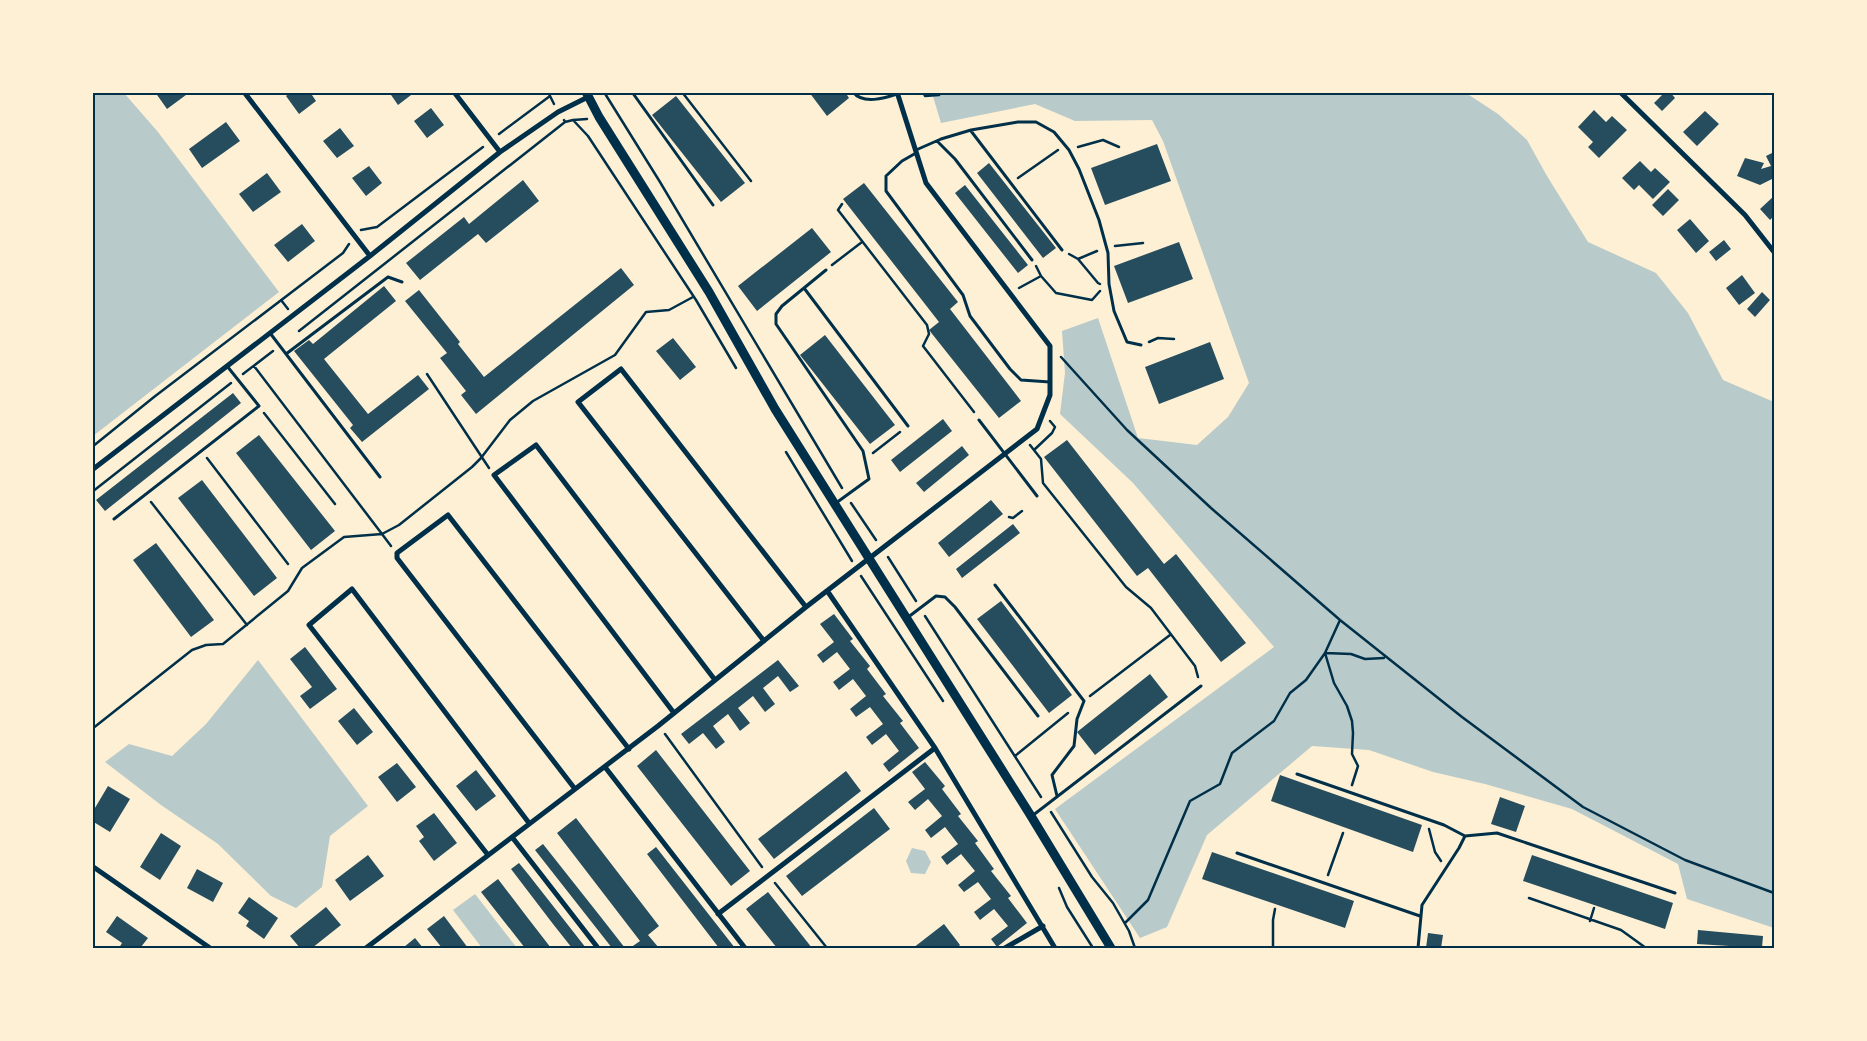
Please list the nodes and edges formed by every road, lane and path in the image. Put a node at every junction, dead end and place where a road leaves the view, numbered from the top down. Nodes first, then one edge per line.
1 (244, 92) edge
2 (454, 92) edge
3 (604, 92) edge
4 (632, 92) edge
5 (682, 92) edge
6 (853, 92) edge
7 (922, 92) edge
8 (941, 92) edge
9 (1620, 92) edge
10 (897, 93) edge
11 (587, 95) edge
12 (550, 96) dead end
13 (565, 122) dead end
14 (971, 130) junction
15 (491, 140) junction
16 (937, 141) junction
17 (1119, 147) dead end
18 (1068, 148) junction
19 (500, 152) junction
20 (916, 152) junction
21 (751, 181) dead end
22 (1012, 183) junction
23 (842, 204) dead end
24 (713, 205) dead end
25 (353, 233) junction
26 (862, 242) junction
27 (1143, 243) dead end
28 (1106, 247) junction
29 (1062, 250) dead end
30 (1774, 252) edge
31 (370, 256) junction
32 (840, 258) dead end
33 (1032, 260) dead end
34 (826, 270) dead end
35 (402, 282) dead end
36 (1110, 284) junction
37 (804, 288) junction
38 (1010, 293) junction
39 (693, 296) dead end
40 (270, 332) junction
41 (1174, 339) dead end
42 (280, 345) junction
43 (1141, 345) joint
44 (1050, 346) junction
45 (286, 354) junction
46 (227, 366) junction
47 (254, 366) junction
48 (427, 374) dead end
49 (238, 378) junction
50 (1050, 382) junction
51 (258, 406) junction
52 (979, 420) joint
53 (908, 426) dead end
54 (900, 432) dead end
55 (1025, 438) junction
56 (92, 447) edge
57 (201, 451) junction
58 (1005, 453) junction
59 (481, 458) junction
60 (866, 459) junction
61 (92, 470) edge
62 (380, 477) dead end
63 (92, 492) edge
64 (145, 495) junction
65 (847, 495) junction
66 (1037, 496) dead end
67 (336, 504) dead end
68 (835, 504) junction
69 (1022, 511) dead end
70 (1008, 517) dead end
71 (114, 519) dead end
72 (382, 534) junction
73 (882, 549) junction
74 (397, 556) junction
75 (870, 560) junction
76 (288, 564) dead end
77 (995, 585) dead end
78 (828, 592) junction
79 (806, 608) junction
80 (920, 608) junction
81 (907, 618) junction
82 (1340, 620) junction
83 (247, 625) junction
84 (764, 641) junction
85 (1325, 653) junction
86 (1385, 658) junction
87 (715, 680) junction
88 (1200, 686) joint
89 (674, 713) junction
90 (1038, 716) dead end
91 (658, 726) junction
92 (92, 729) edge
93 (935, 748) junction
94 (629, 749) junction
95 (606, 767) junction
96 (1297, 774) dead end
97 (575, 789) junction
98 (1349, 792) junction
99 (1057, 796) junction
100 (1046, 804) junction
101 (1031, 816) junction
102 (1426, 819) junction
103 (529, 824) junction
104 (1343, 833) dead end
105 (1465, 836) junction
106 (512, 837) junction
107 (1237, 853) dead end
108 (488, 855) junction
109 (92, 866) edge
110 (1445, 869) junction
111 (768, 875) junction
112 (1325, 883) junction
113 (1675, 893) dead end
114 (1774, 893) edge
115 (1529, 898) dead end
116 (1594, 908) dead end
117 (1275, 909) dead end
118 (718, 914) junction
119 (1420, 916) junction
120 (1590, 921) junction
121 (1125, 923) junction
122 (1043, 926) junction
123 (210, 948) edge
124 (366, 948) edge
125 (598, 948) edge
126 (745, 948) edge
127 (826, 948) edge
128 (1006, 948) edge
129 (1055, 948) edge
130 (1111, 948) edge
131 (1135, 948) edge
132 (1273, 948) edge
133 (1418, 948) edge
134 (1646, 948) edge

1 - 25 street
2 - 15 street
3 - 65 path
4 - 24 lane
5 - 21 path
6 - 10 lane
7 - 8 path
9 - 30 street
10 - 20 street
11 - 19 street
11 - 68 street
12 - 15 path
13 - 42 path
14 - 16 lane
14 - 18 lane
14 - 22 lane
15 - 19 street
15 - 25 path
16 - 20 lane
16 - 33 lane
17 - 18 path
18 - 22 path
18 - 28 lane
19 - 31 street
20 - 38 street
20 - 50 lane
22 - 29 lane
23 - 26 path
25 - 31 street
25 - 56 path
26 - 32 path
26 - 52 path
27 - 28 path
28 - 36 lane
28 - 36 path
31 - 40 street
34 - 37 lane
35 - 45 lane
36 - 38 path
36 - 43 lane
37 - 53 lane
37 - 60 lane
38 - 44 street
39 - 59 path
40 - 42 lane
40 - 46 street
41 - 43 path
42 - 45 lane
42 - 47 path
44 - 50 street
44 - 82 path
45 - 62 lane
46 - 49 lane
46 - 61 street
47 - 49 path
47 - 72 path
48 - 59 path
49 - 51 lane
49 - 63 path
50 - 55 street
51 - 57 lane
51 - 67 path
52 - 58 lane
54 - 60 path
55 - 58 street
55 - 88 path
57 - 64 lane
57 - 76 path
58 - 66 lane
58 - 73 street
59 - 72 path
60 - 65 lane
64 - 71 lane
64 - 83 path
65 - 68 lane
65 - 73 path
68 - 75 street
69 - 70 path
72 - 74 path
72 - 83 path
73 - 75 street
73 - 80 path
74 - 94 street
74 - 97 street
75 - 78 street
75 - 81 street
77 - 99 lane
78 - 79 street
78 - 93 street
79 - 84 street
79 - 84 street
80 - 81 lane
80 - 90 lane
80 - 100 path
81 - 101 street
82 - 85 path
82 - 86 path
83 - 92 path
84 - 87 street
85 - 86 path
85 - 98 path
85 - 121 path
86 - 114 path
87 - 89 street
87 - 89 street
88 - 99 lane
89 - 91 street
91 - 94 street
91 - 111 path
93 - 111 street
93 - 122 street
94 - 95 street
95 - 97 street
95 - 118 street
96 - 98 lane
97 - 103 street
98 - 102 lane
99 - 100 lane
100 - 101 lane
100 - 121 path
101 - 130 street
102 - 105 lane
102 - 110 path
103 - 106 street
103 - 108 street
104 - 112 path
105 - 110 lane
105 - 113 lane
106 - 108 street
106 - 125 street
107 - 112 lane
108 - 124 street
109 - 123 street
110 - 119 lane
111 - 118 street
111 - 127 path
112 - 119 lane
115 - 120 path
116 - 120 path
117 - 132 path
118 - 126 street
119 - 133 lane
120 - 134 path
121 - 131 path
122 - 128 street
122 - 129 street

